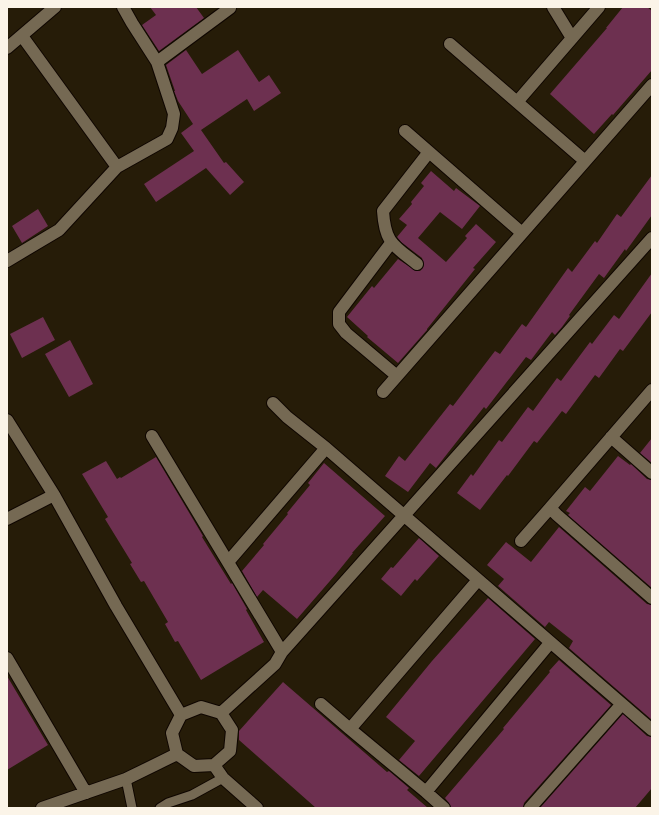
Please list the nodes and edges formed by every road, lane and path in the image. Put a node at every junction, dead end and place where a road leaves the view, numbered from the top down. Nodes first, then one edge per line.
1 (55, 7) edge
2 (123, 7) edge
3 (553, 7) edge
4 (599, 7) edge
5 (230, 8) dead end
6 (22, 36) junction
7 (572, 38) junction
8 (450, 44) dead end
9 (7, 48) edge
10 (157, 62) junction
11 (650, 90) edge
12 (517, 102) junction
13 (405, 131) dead end
14 (429, 152) junction
15 (586, 161) junction
16 (117, 167) junction
17 (522, 233) junction
18 (652, 238) edge
19 (391, 244) junction
20 (7, 261) edge
21 (417, 264) dead end
22 (397, 376) junction
23 (652, 390) edge
24 (384, 392) dead end
25 (273, 404) dead end
26 (7, 420) edge
27 (152, 436) dead end
28 (612, 437) junction
29 (326, 448) junction
30 (652, 473) edge
31 (54, 495) junction
32 (550, 508) junction
33 (404, 516) junction
34 (7, 518) edge
35 (521, 541) dead end
36 (228, 562) junction
37 (478, 580) junction
38 (652, 598) edge
39 (550, 643) junction
40 (282, 652) junction
41 (7, 658) edge
42 (321, 704) dead end
43 (622, 705) junction
44 (221, 713) junction
45 (181, 715) junction
46 (350, 729) junction
47 (652, 730) edge
48 (177, 754) junction
49 (214, 765) junction
50 (223, 778) junction
51 (126, 779) junction
52 (86, 792) junction
53 (426, 792) junction
54 (42, 808) edge
55 (132, 808) edge
56 (160, 808) edge
57 (257, 808) edge
58 (444, 808) edge
59 (530, 808) edge

1 - 6 street
2 - 10 street
3 - 7 street
4 - 7 street
5 - 10 street
6 - 9 street
6 - 16 street
7 - 12 street
8 - 12 street
10 - 16 street
11 - 15 street
12 - 15 street
13 - 14 street
14 - 17 street
14 - 19 street
15 - 17 street
16 - 20 street
17 - 22 street
18 - 33 street
19 - 21 street
19 - 22 street
22 - 24 street
23 - 28 street
25 - 29 street
26 - 31 street
27 - 36 street
28 - 30 street
28 - 32 street
29 - 33 street
29 - 36 street
31 - 34 street
31 - 45 street
32 - 35 street
32 - 38 street
33 - 37 street
33 - 40 street
36 - 40 street
37 - 39 street
37 - 46 street
39 - 43 street
39 - 53 street
40 - 44 street
41 - 52 street
42 - 46 street
43 - 47 street
43 - 59 street
44 - 45 street
44 - 49 street
45 - 48 street
46 - 53 street
48 - 49 street
48 - 51 street
49 - 50 street
50 - 56 lane
50 - 57 street
51 - 52 street
51 - 55 lane
52 - 54 street
53 - 58 street

